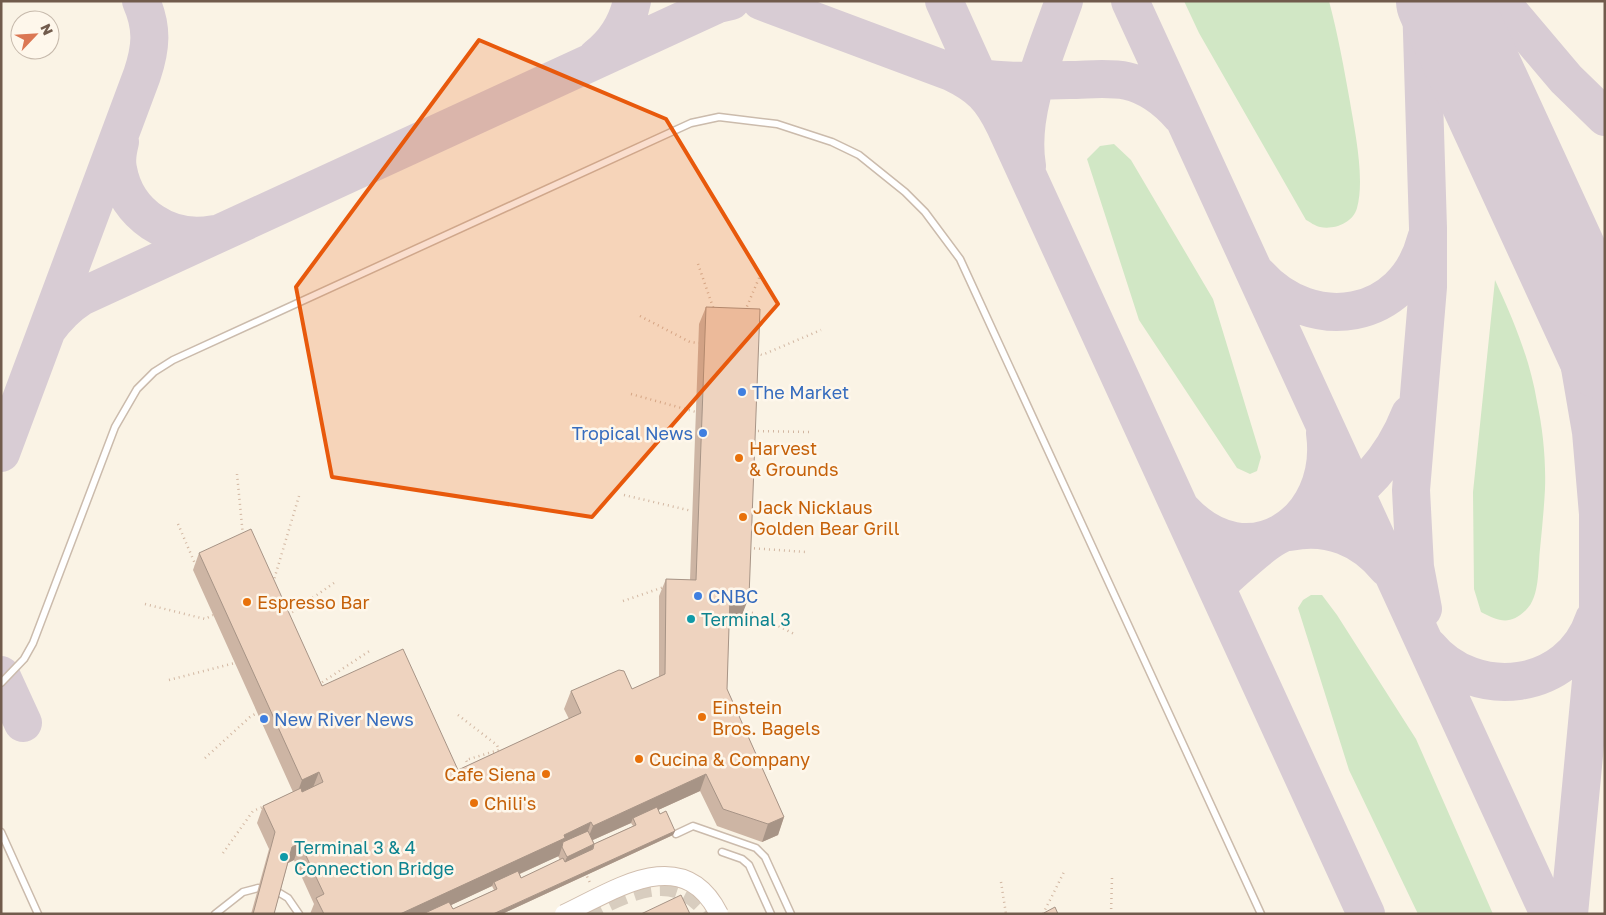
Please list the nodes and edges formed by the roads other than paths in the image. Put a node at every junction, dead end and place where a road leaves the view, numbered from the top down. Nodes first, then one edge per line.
1 (1, 683) edge
2 (1, 832) edge
3 (676, 834) edge
4 (722, 852) dead end
5 (258, 888) edge
6 (278, 892) edge
7 (38, 914) edge
8 (215, 914) edge
9 (299, 914) edge
10 (564, 914) edge
11 (720, 914) edge
12 (771, 914) edge
13 (791, 914) edge
14 (1262, 914) edge

1 - 14 lane
2 - 7 lane
3 - 13 lane
4 - 12 lane
5 - 8 lane
6 - 9 lane
10 - 11 street, bridge

